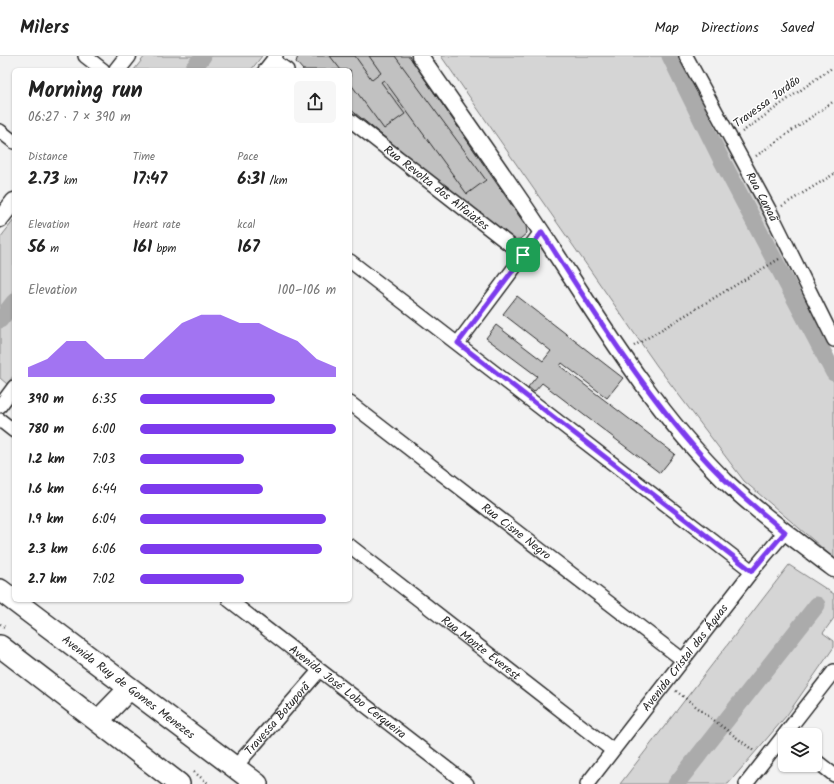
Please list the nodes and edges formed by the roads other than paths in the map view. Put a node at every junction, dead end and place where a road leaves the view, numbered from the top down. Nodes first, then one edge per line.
1 (85, 56) edge
2 (128, 56) edge
3 (420, 56) edge
4 (686, 56) edge
5 (272, 62) edge
6 (100, 68) edge
7 (119, 68) edge
8 (283, 68) edge
9 (352, 122) edge
10 (0, 131) edge
11 (12, 140) edge
12 (12, 204) edge
13 (0, 219) edge
14 (542, 232) junction
15 (523, 255) junction
16 (352, 263) edge
17 (834, 340) edge
18 (458, 343) junction
19 (352, 405) edge
20 (0, 420) edge
21 (12, 429) edge
22 (785, 532) junction
23 (352, 548) edge
24 (834, 569) edge
25 (752, 571) junction
26 (0, 590) edge
27 (12, 599) edge
28 (16, 602) edge
29 (232, 602) edge
30 (0, 646) edge
31 (683, 660) junction
32 (319, 671) junction
33 (834, 671) edge
34 (129, 689) junction
35 (98, 722) junction
36 (791, 728) edge
37 (778, 744) edge
38 (612, 750) junction
39 (822, 766) edge
40 (235, 767) junction
41 (834, 775) edge
42 (179, 784) edge
43 (256, 784) edge
44 (467, 784) edge
45 (587, 784) edge
46 (746, 784) edge

1 - 6 street
2 - 7 street
3 - 14 street
4 - 17 street, Rua Canaã
5 - 8 street
9 - 15 street, Rua Revolta dos Alfaiates
10 - 11 street
12 - 13 street
14 - 15 street
14 - 22 street
15 - 18 street
16 - 18 street
18 - 25 street
19 - 31 street, Rua Cisne Negro
20 - 21 street
22 - 24 street
22 - 25 street, Avenida Cristal das Águas
23 - 38 street, Rua Monte Everest
25 - 31 street, Avenida Cristal das Águas
26 - 27 main road, Avenida Ruy de Gomes Menezes
28 - 34 main road, Avenida Ruy de Gomes Menezes
29 - 32 street, Avenida José Lobo Cerqueira
30 - 35 main road
31 - 38 street, Avenida Cristal das Águas
32 - 40 street, Travessa Botuporã
32 - 44 street, Avenida José Lobo Cerqueira
33 - 36 street
34 - 35 main road
34 - 40 main road, Avenida Ruy de Gomes Menezes
35 - 42 main road
37 - 46 street
38 - 45 street, Avenida Cristal das Águas
39 - 41 street
40 - 43 main road, Avenida Ruy de Gomes Menezes

